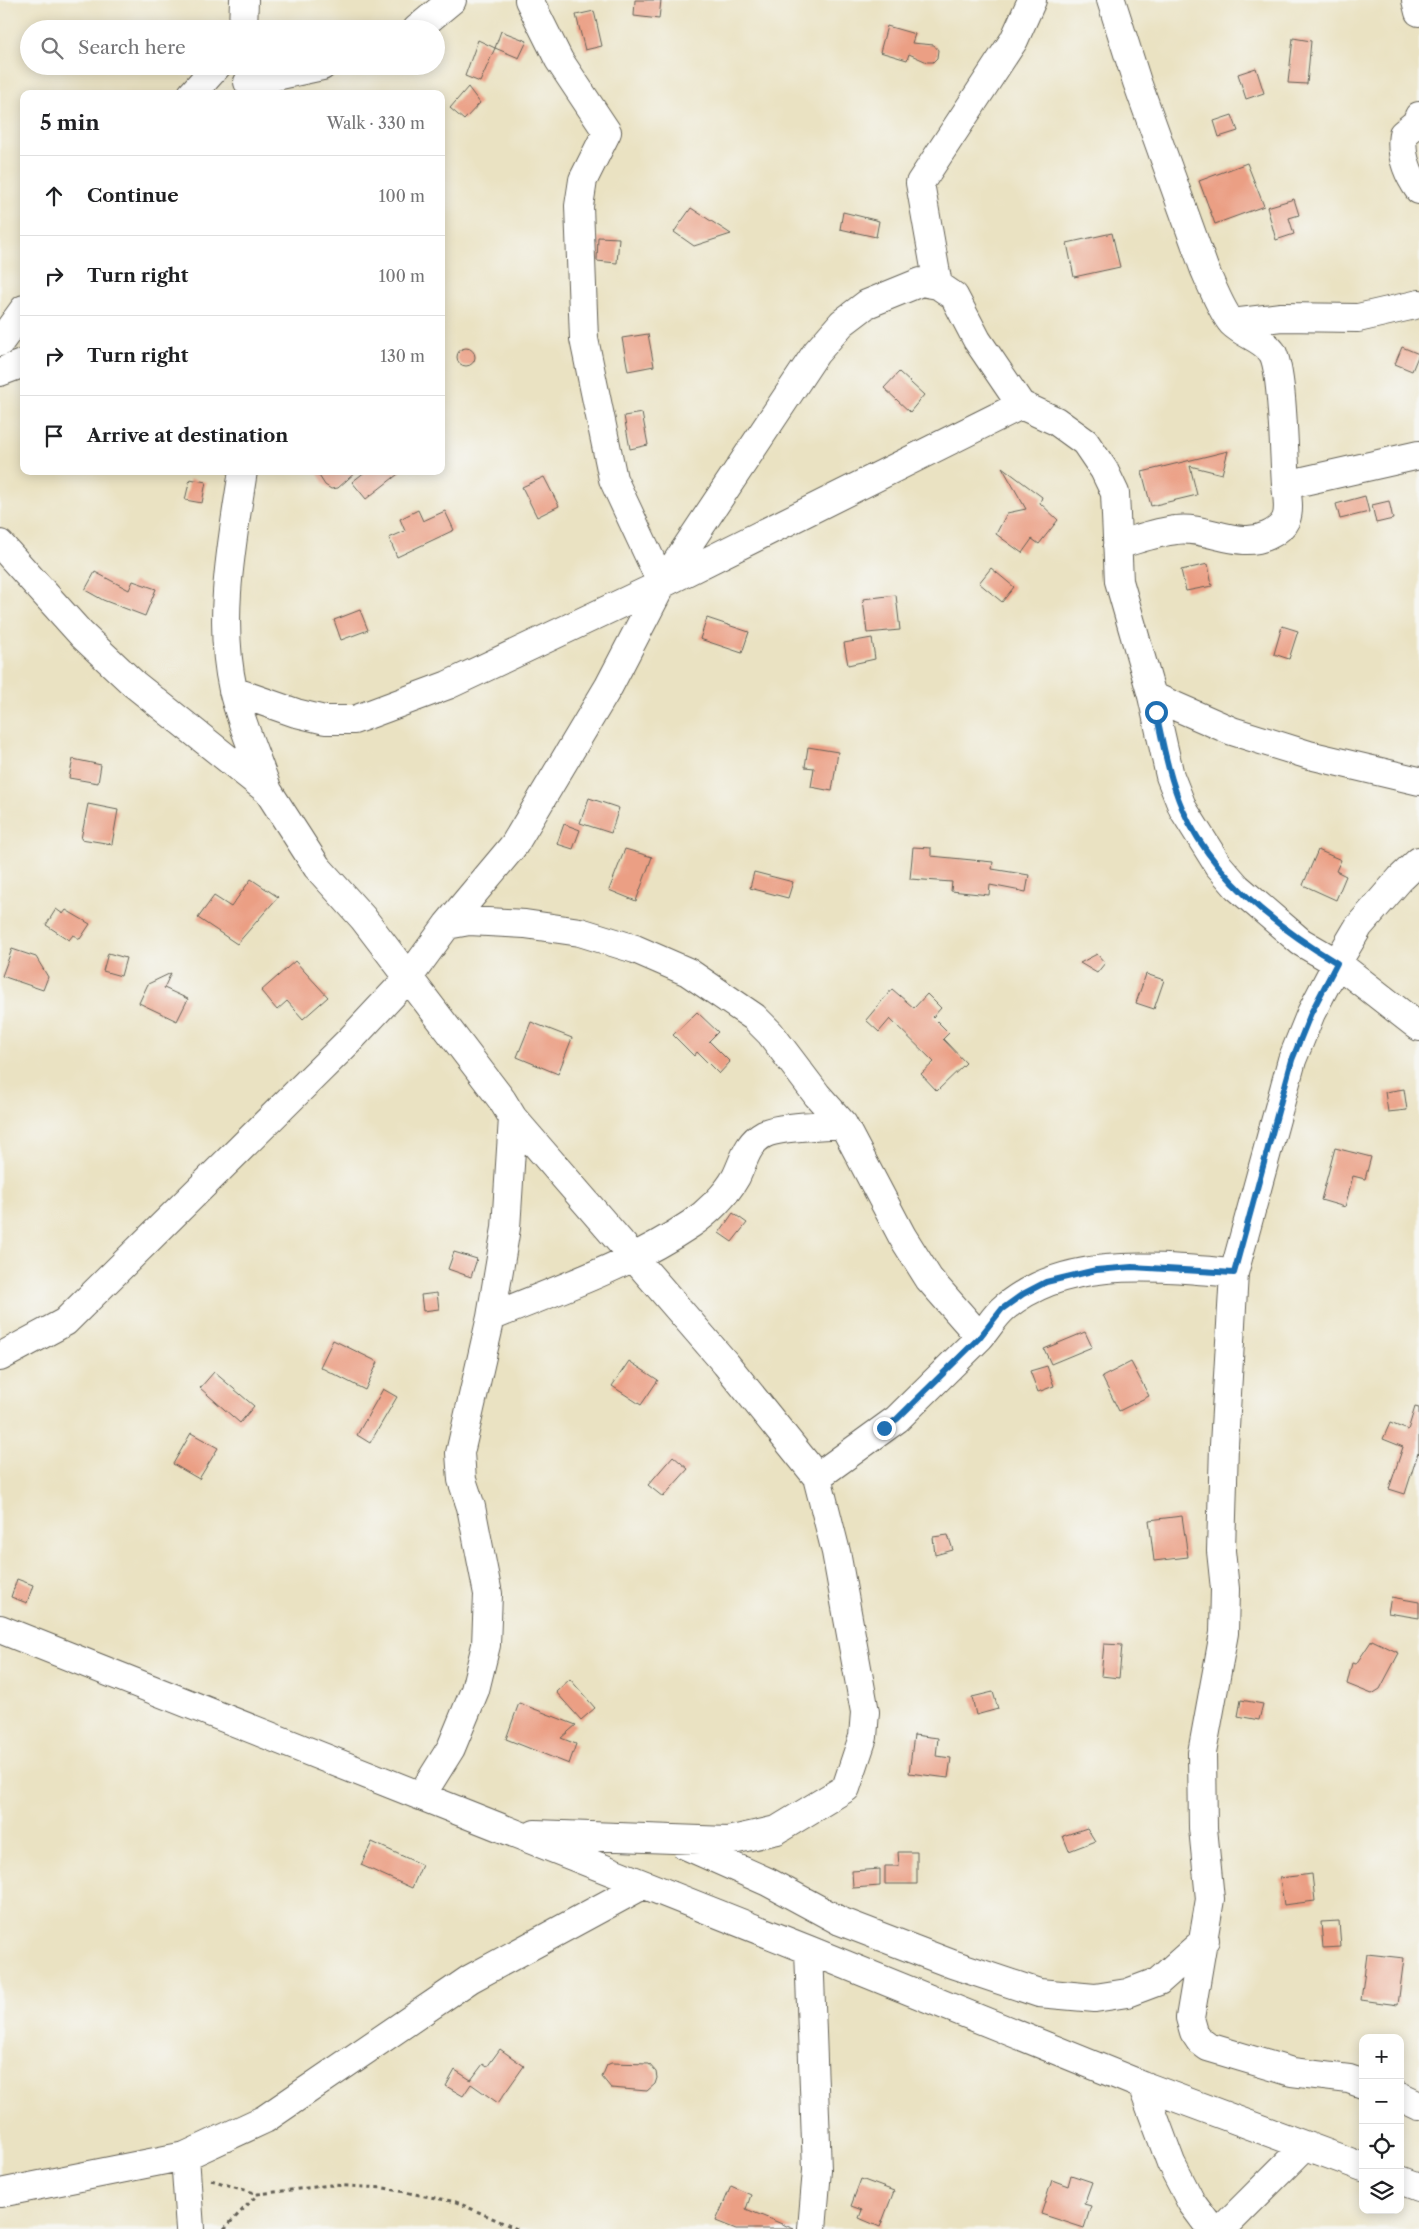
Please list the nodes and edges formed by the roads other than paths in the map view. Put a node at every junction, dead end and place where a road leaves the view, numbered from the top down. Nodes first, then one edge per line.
1 (244, 0) edge
2 (452, 0) edge
3 (529, 0) edge
4 (1032, 0) edge
5 (1111, 0) edge
6 (1416, 0) edge
7 (1419, 12) edge
8 (243, 20) edge
9 (428, 20) edge
10 (209, 75) edge
11 (278, 75) edge
12 (248, 81) edge
13 (196, 90) edge
14 (1419, 116) edge
15 (1419, 190) edge
16 (938, 285) junction
17 (1419, 304) edge
18 (20, 314) edge
19 (1232, 323) junction
20 (0, 342) edge
21 (20, 364) edge
22 (0, 372) edge
23 (1021, 405) junction
24 (1419, 455) edge
25 (242, 475) edge
26 (1286, 485) junction
27 (0, 544) edge
28 (1117, 545) junction
29 (662, 584) junction
30 (233, 691) junction
31 (1152, 696) junction
32 (1419, 782) edge
33 (268, 791) junction
34 (1419, 861) edge
35 (447, 925) junction
36 (1337, 963) junction
37 (409, 978) junction
38 (1419, 1027) edge
39 (513, 1118) junction
40 (843, 1124) junction
41 (634, 1258) junction
42 (1234, 1273) junction
43 (491, 1317) junction
44 (980, 1337) junction
45 (0, 1357) edge
46 (817, 1477) junction
47 (0, 1629) edge
48 (421, 1796) junction
49 (513, 1833) junction
50 (675, 1840) junction
51 (643, 1885) junction
52 (1204, 1940) junction
53 (809, 1950) junction
54 (1359, 2083) edge
55 (1142, 2085) junction
56 (1404, 2099) edge
57 (1419, 2106) edge
58 (1305, 2146) junction
59 (186, 2164) junction
60 (1359, 2166) edge
61 (1404, 2181) edge
62 (1419, 2187) edge
63 (0, 2193) edge
64 (190, 2229) edge
65 (812, 2229) edge
66 (1211, 2229) edge
67 (1222, 2229) edge

1 - 8 street
2 - 9 street
3 - 29 street
4 - 16 street
5 - 19 street
6 - 7 street
10 - 13 street
11 - 12 street
14 - 15 street
16 - 23 street
16 - 29 street
17 - 19 street
18 - 20 street
19 - 26 street
21 - 22 street
23 - 28 street
23 - 29 street
24 - 26 street
25 - 30 street
26 - 28 street
27 - 33 street
28 - 31 street
29 - 30 street
29 - 35 street
30 - 33 street
31 - 32 street
31 - 36 street
33 - 37 street
34 - 36 street
35 - 37 street
35 - 40 street
36 - 38 street
36 - 42 street
37 - 39 street
37 - 45 street
39 - 41 street
39 - 43 street
40 - 41 street
40 - 44 street
41 - 43 street
41 - 46 street
42 - 44 street
42 - 52 street
43 - 48 street
44 - 46 street
46 - 50 street
47 - 48 street
48 - 49 street
49 - 50 street
49 - 51 street
50 - 52 street
51 - 53 street
51 - 59 street
52 - 54 street
53 - 55 street
53 - 65 street
55 - 58 street
55 - 66 street
56 - 57 street
58 - 60 street
58 - 67 street
59 - 63 street
59 - 64 street
61 - 62 street

